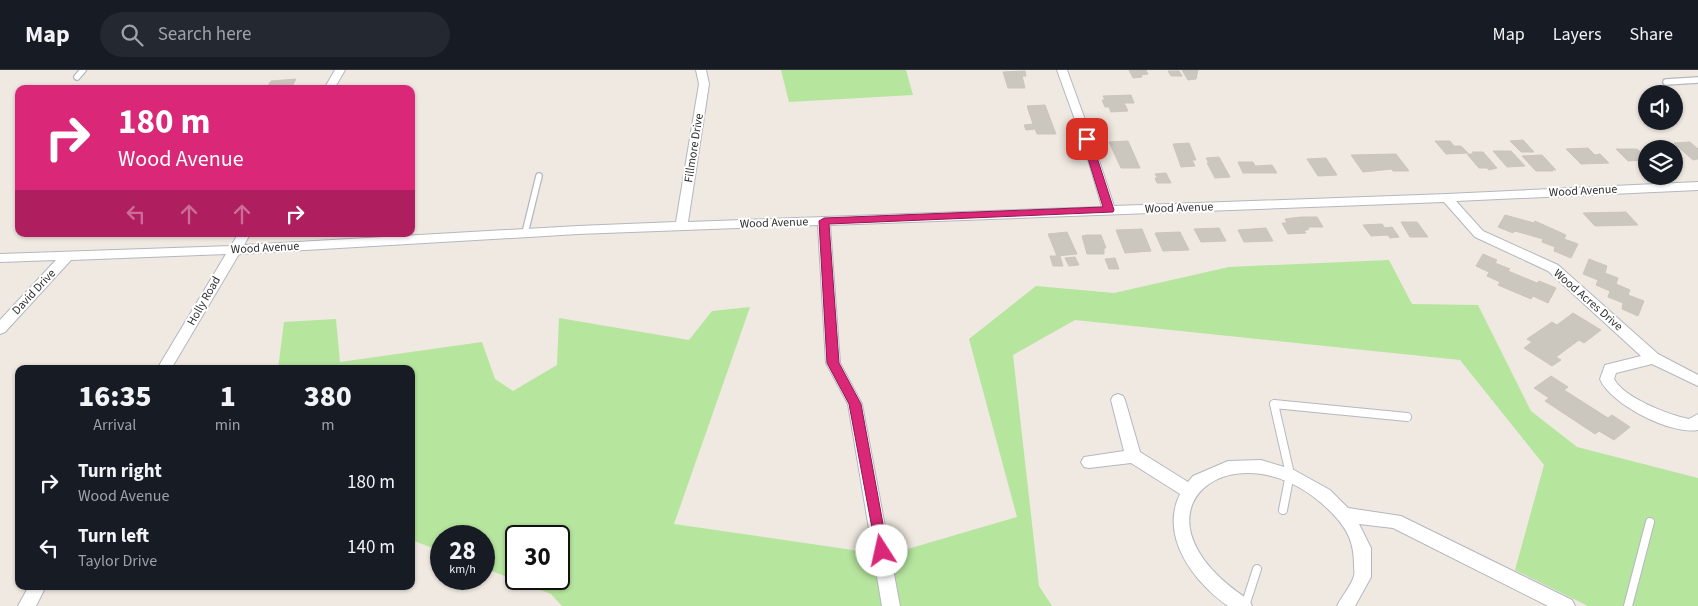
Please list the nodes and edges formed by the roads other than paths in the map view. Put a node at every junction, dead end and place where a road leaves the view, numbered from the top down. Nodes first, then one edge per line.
1 (83, 70) edge
2 (340, 70) edge
3 (701, 70) edge
4 (1062, 70) edge
5 (77, 77) dead end
6 (1698, 80) edge
7 (1666, 82) dead end
8 (331, 85) edge
9 (539, 176) dead end
10 (1698, 186) edge
11 (1447, 198) junction
12 (1109, 210) junction
13 (824, 221) junction
14 (681, 226) junction
15 (525, 233) junction
16 (242, 237) edge
17 (234, 250) junction
18 (68, 255) junction
19 (0, 258) edge
20 (0, 329) edge
21 (1653, 358) junction
22 (166, 365) edge
23 (1698, 381) edge
24 (1118, 400) dead end
25 (1407, 417) dead end
26 (1698, 420) edge
27 (1133, 456) junction
28 (1089, 462) dead end
29 (1290, 474) junction
30 (1190, 492) junction
31 (1283, 510) dead end
32 (1344, 515) junction
33 (1650, 522) dead end
34 (1258, 569) dead end
35 (36, 590) edge
36 (1349, 605) edge
37 (27, 606) edge
38 (892, 606) edge
39 (1244, 606) edge
40 (1566, 606) edge
41 (1628, 606) edge

1 - 5 lane
2 - 8 street
3 - 14 street, Fillmore Drive
4 - 12 street
6 - 7 lane
9 - 15 lane
10 - 11 street, Wood Avenue
11 - 12 street, Wood Avenue
11 - 21 street, Wood Acres Drive
12 - 13 street, Wood Avenue
13 - 14 street, Wood Avenue
13 - 38 street
14 - 15 street, Wood Avenue
15 - 17 street, Wood Avenue
16 - 17 street, Holly Road
17 - 18 street, Wood Avenue
17 - 22 street, Holly Road
18 - 19 street, Wood Avenue
18 - 20 street, David Drive
21 - 23 street, Wood Acres Drive
21 - 26 street
24 - 27 street
25 - 29 lane
27 - 28 street
27 - 30 street
29 - 30 street
29 - 31 lane
29 - 32 street
30 - 39 street
32 - 36 street
32 - 40 street
33 - 41 lane
34 - 39 lane
35 - 37 street

